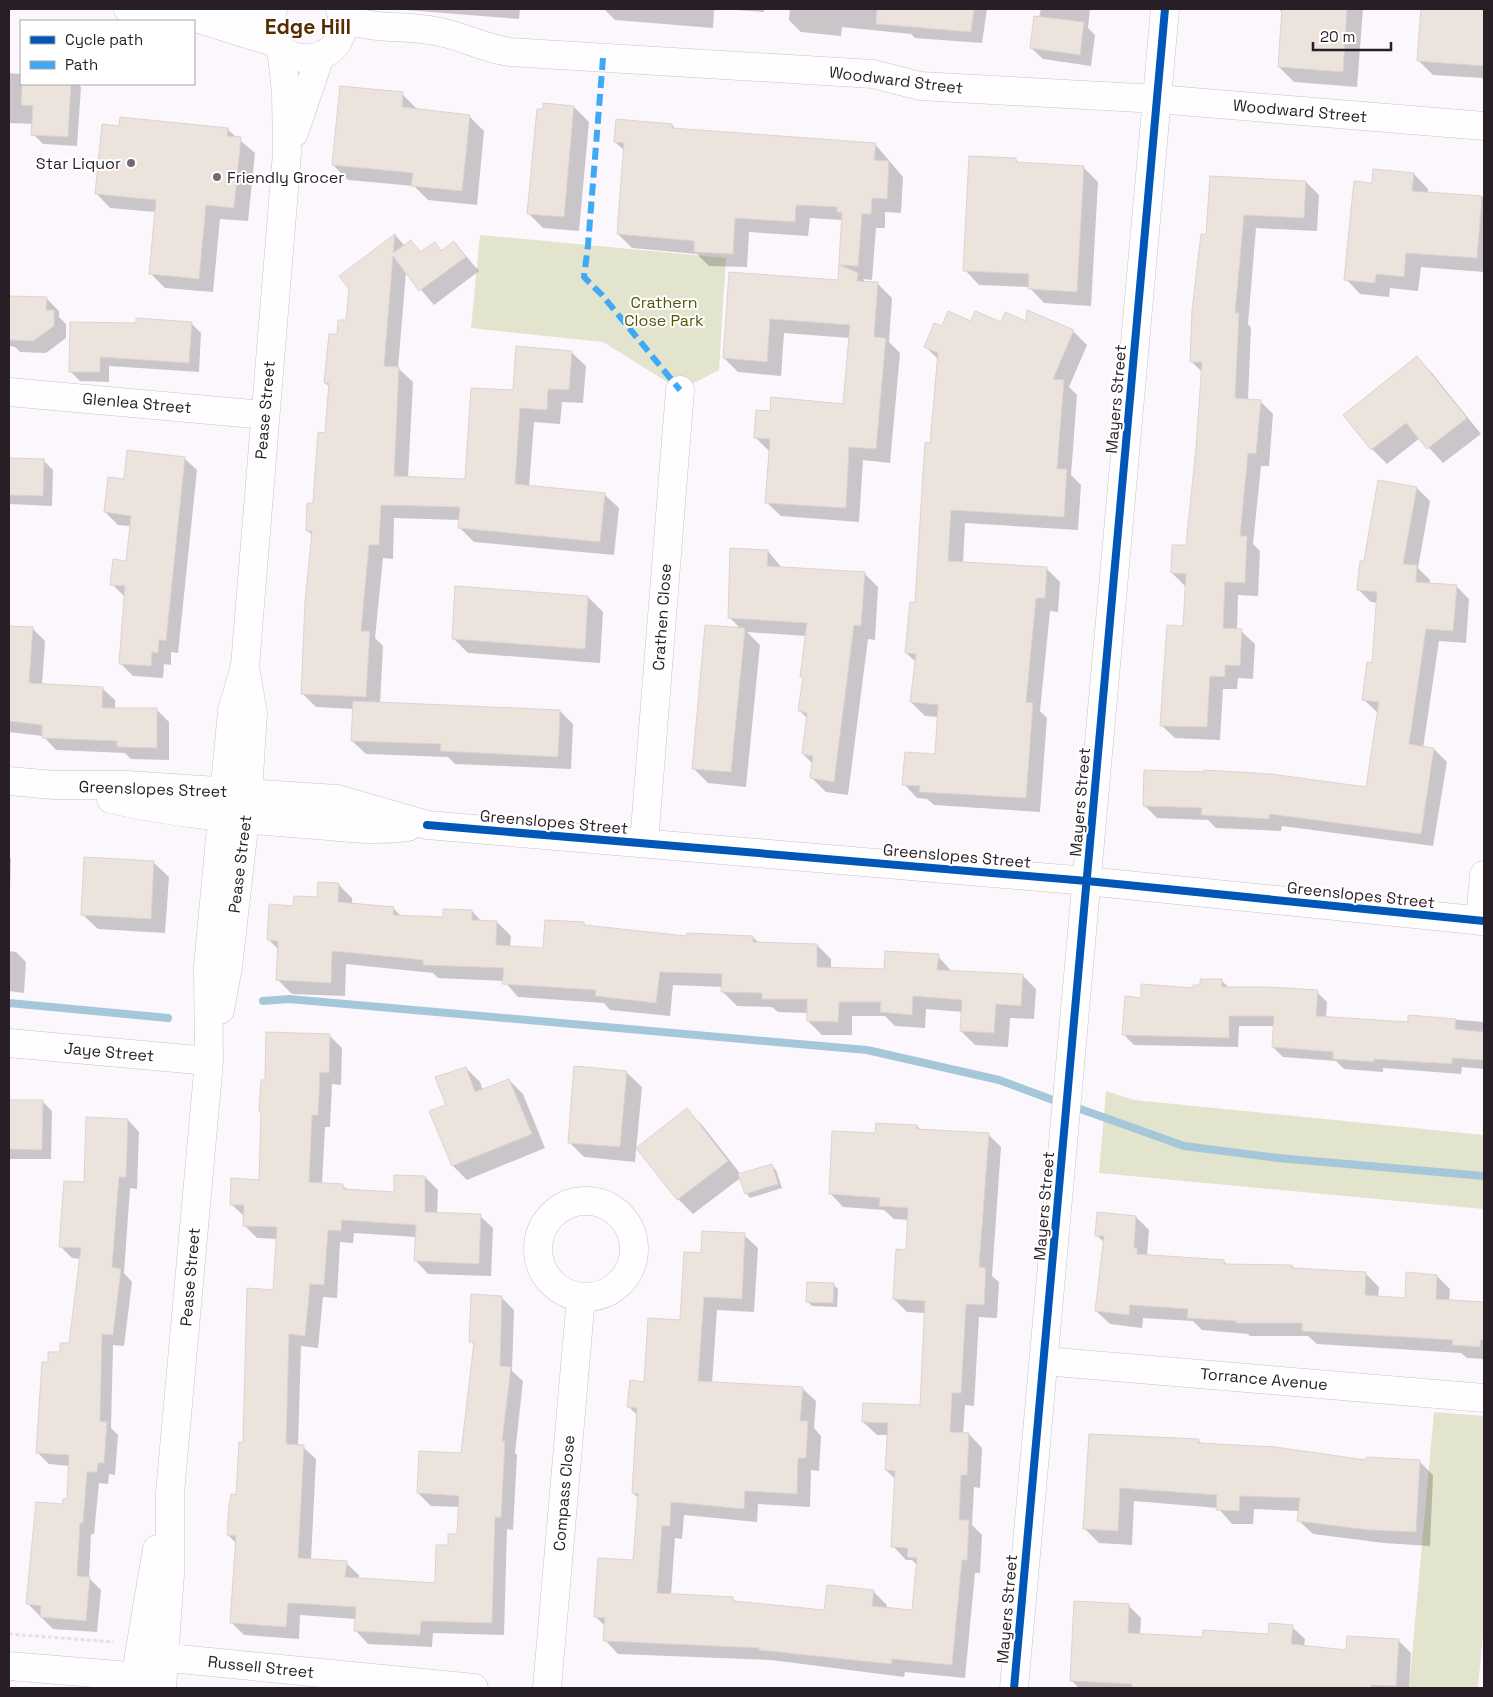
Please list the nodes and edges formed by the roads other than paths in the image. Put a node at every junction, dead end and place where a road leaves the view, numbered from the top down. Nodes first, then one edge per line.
1 (128, 9) edge
2 (254, 9) edge
3 (273, 9) edge
4 (1165, 9) edge
5 (177, 12) junction
6 (341, 13) edge
7 (278, 46) junction
8 (320, 56) junction
9 (1157, 99) junction
10 (1484, 126) edge
11 (287, 154) junction
12 (680, 390) dead end
13 (9, 392) edge
14 (265, 415) junction
15 (9, 782) edge
16 (235, 805) junction
17 (644, 843) junction
18 (1484, 875) edge
19 (1087, 881) junction
20 (1482, 921) edge
21 (9, 1043) edge
22 (209, 1060) junction
23 (581, 1297) dead end
24 (1044, 1361) junction
25 (1484, 1398) edge
26 (9, 1666) edge
27 (146, 1670) edge
28 (474, 1688) edge
29 (547, 1688) edge
30 (1014, 1688) edge

1 - 5 street
2 - 5 street
3 - 7 street, Pease Street
4 - 9 street, Mayers Street
5 - 7 street
6 - 8 street
6 - 9 street, Woodward Street
7 - 8 street
7 - 11 street, Pease Street
8 - 11 street, Pease Street
9 - 10 street, Woodward Street
9 - 19 street, Mayers Street
11 - 14 street, Pease Street
12 - 17 street, Crathen Close
13 - 14 street, Glenlea Street
14 - 16 street, Pease Street
15 - 16 street, Greenslopes Street
16 - 17 street, Greenslopes Street
16 - 22 street, Pease Street
17 - 19 street, Greenslopes Street
18 - 20 street
19 - 20 street, Greenslopes Street
19 - 24 street, Mayers Street
21 - 22 street, Jaye Street
22 - 27 street, Pease Street
23 - 29 street, Compass Close
24 - 25 street, Torrance Avenue
24 - 30 street, Mayers Street
26 - 27 street, Russell Street
27 - 28 street, Russell Street

